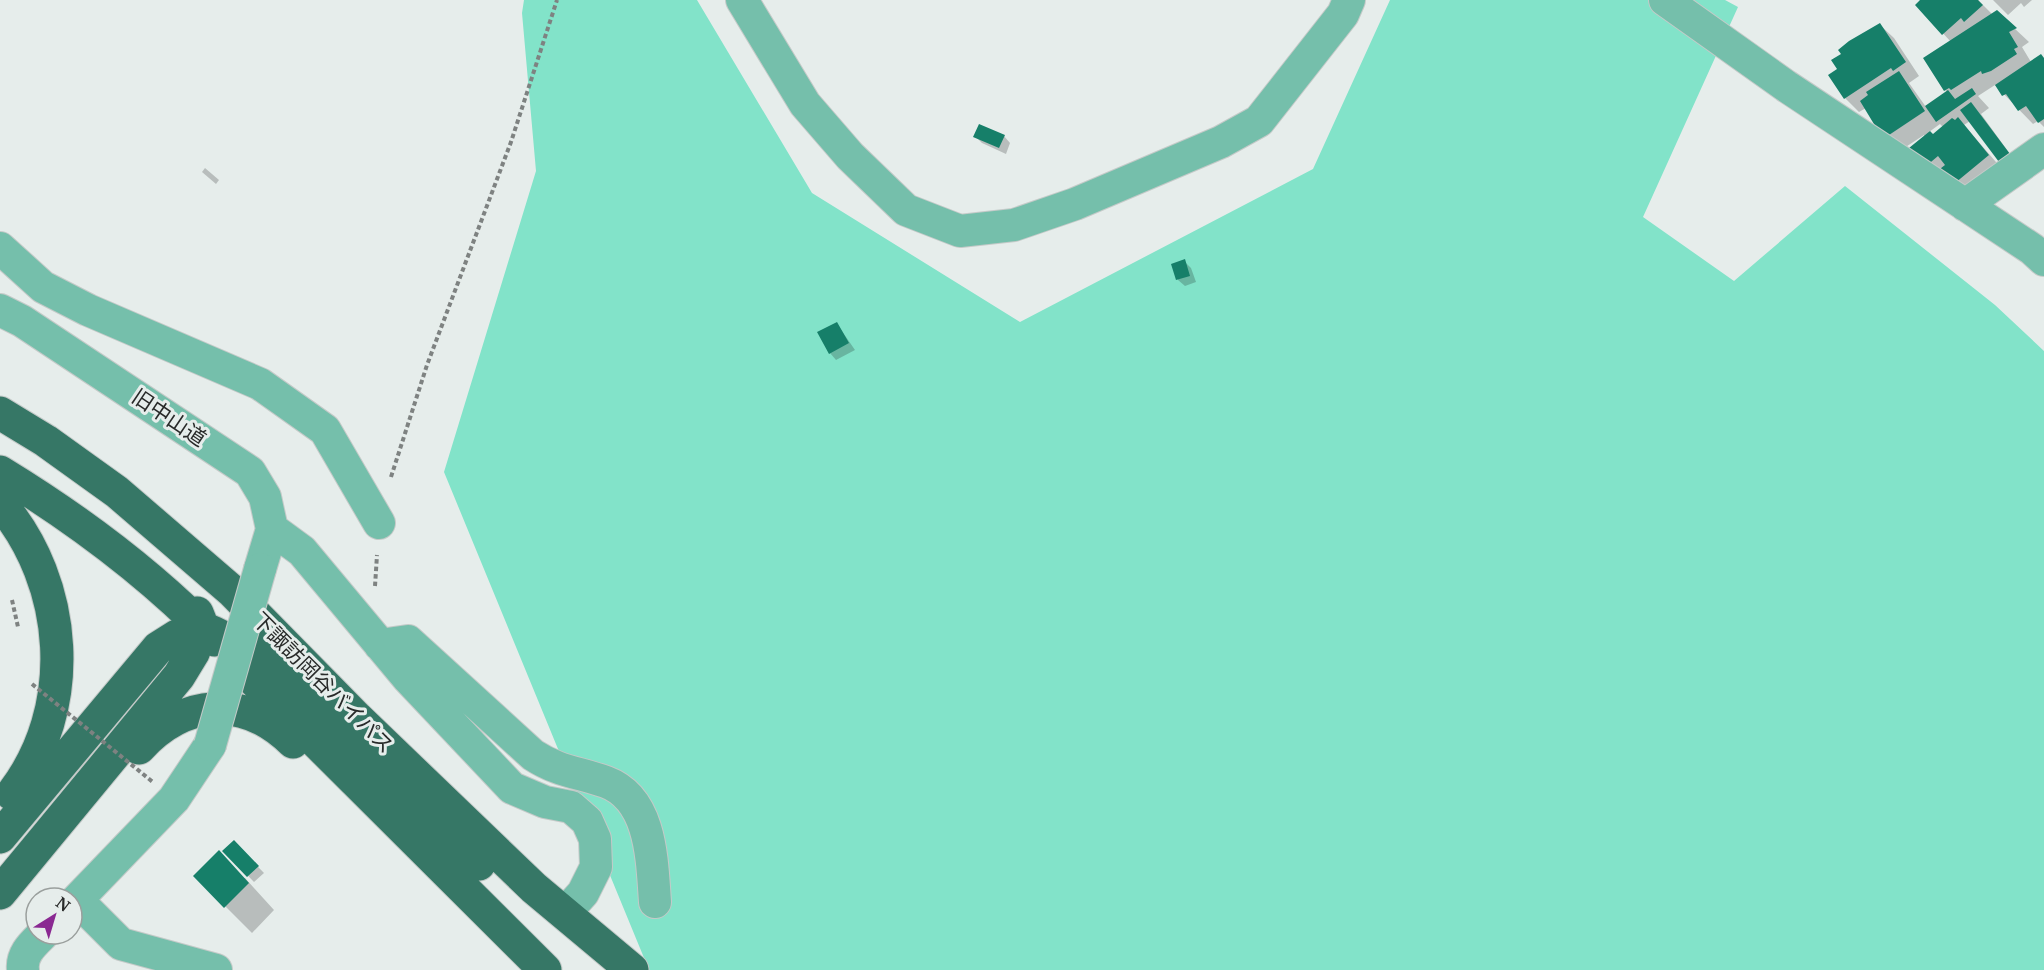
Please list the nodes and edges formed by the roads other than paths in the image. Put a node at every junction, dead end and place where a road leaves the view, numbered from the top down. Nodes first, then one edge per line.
1 (742, 0) edge
2 (1349, 0) edge
3 (1665, 0) edge
4 (2044, 149) edge
5 (1965, 205) junction
6 (0, 248) edge
7 (2044, 260) edge
8 (0, 310) edge
9 (0, 413) edge
10 (0, 436) edge
11 (0, 472) edge
12 (0, 503) edge
13 (379, 523) road end
14 (272, 529) junction
15 (203, 628) junction
16 (376, 640) junction
17 (0, 810) edge
18 (0, 837) edge
19 (448, 876) junction
20 (84, 893) edge
21 (0, 895) edge
22 (655, 902) dead end
23 (84, 912) edge
24 (565, 913) junction
25 (31, 946) edge
26 (23, 970) edge
27 (216, 970) edge
28 (545, 970) edge
29 (607, 970) edge
30 (632, 970) edge

1 - 2 street
3 - 5 street
4 - 5 street
5 - 7 street
6 - 13 street
8 - 14 street, 旧中山道
9 - 24 highway, 下諏訪岡谷バイパス
10 - 15 highway
11 - 15 highway
12 - 17 highway
14 - 16 street
14 - 20 street, 旧中山道, bridge
15 - 18 highway
15 - 19 highway
15 - 21 highway
15 - 29 highway
16 - 22 street
16 - 24 street
19 - 21 highway
19 - 28 highway
23 - 27 street
24 - 30 highway, 下諏訪岡谷バイパス
25 - 26 street

